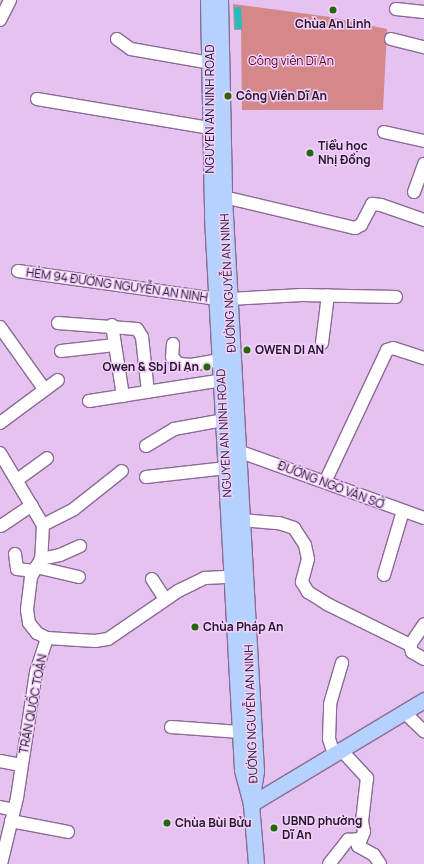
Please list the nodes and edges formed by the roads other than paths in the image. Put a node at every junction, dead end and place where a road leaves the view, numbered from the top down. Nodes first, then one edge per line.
1 (10, 0) edge
2 (208, 0) edge
3 (220, 0) edge
4 (396, 9) dead end
5 (424, 12) edge
6 (0, 20) edge
7 (117, 39) dead end
8 (391, 39) dead end
9 (424, 47) edge
10 (210, 63) junction
11 (37, 99) dead end
12 (211, 128) junction
13 (384, 132) dead end
14 (424, 141) edge
15 (424, 164) edge
16 (414, 192) dead end
17 (217, 197) junction
18 (424, 220) edge
19 (18, 271) dead end
20 (328, 295) junction
21 (396, 297) dead end
22 (222, 299) junction
23 (58, 323) dead end
24 (112, 325) junction
25 (0, 327) edge
26 (322, 343) dead end
27 (173, 344) dead end
28 (115, 345) junction
29 (61, 351) dead end
30 (424, 358) edge
31 (220, 360) junction
32 (58, 380) dead end
33 (227, 380) junction
34 (45, 390) junction
35 (148, 392) junction
36 (122, 396) junction
37 (89, 401) dead end
38 (224, 420) junction
39 (0, 423) edge
40 (146, 446) dead end
41 (238, 451) junction
42 (0, 454) edge
43 (48, 458) dead end
44 (226, 468) junction
45 (122, 471) dead end
46 (146, 477) dead end
47 (17, 480) junction
48 (325, 482) junction
49 (32, 505) junction
50 (403, 512) junction
51 (424, 518) edge
52 (241, 520) junction
53 (44, 525) junction
54 (1, 526) dead end
55 (80, 546) dead end
56 (16, 554) dead end
57 (37, 565) junction
58 (384, 575) dead end
59 (238, 576) junction
60 (79, 577) dead end
61 (152, 579) dead end
62 (166, 599) junction
63 (424, 624) edge
64 (46, 638) junction
65 (410, 645) junction
66 (424, 659) edge
67 (342, 663) dead end
68 (424, 700) edge
69 (404, 712) junction
70 (171, 727) dead end
71 (424, 731) edge
72 (240, 732) junction
73 (338, 753) junction
74 (0, 761) edge
75 (22, 765) junction
76 (251, 804) junction
77 (0, 807) edge
78 (12, 815) junction
79 (68, 832) dead end
80 (361, 839) junction
81 (3, 845) edge
82 (1, 864) edge
83 (256, 864) edge
84 (328, 864) edge
85 (380, 864) edge

1 - 6 street
2 - 10 main road, NGUYEN AN NINH ROAD
3 - 17 main road, ĐƯỜNG NGUYỄN AN NINH
4 - 5 street
7 - 10 street
8 - 9 street
10 - 12 main road, NGUYEN AN NINH ROAD
11 - 12 street
12 - 17 main road, NGUYEN AN NINH ROAD
13 - 14 street
15 - 16 street
17 - 18 street
17 - 22 main road, ĐƯỜNG NGUYỄN AN NINH
19 - 22 street, HẺM 94 ĐƯỜNG NGUYỄN AN NINH
20 - 21 street, HẺM 94 ĐƯỜNG NGUYỄN AN NINH
20 - 22 street, HẺM 94 ĐƯỜNG NGUYỄN AN NINH
20 - 26 street
22 - 31 main road, NGUYEN AN NINH ROAD
22 - 33 main road, ĐƯỜNG NGUYỄN AN NINH
23 - 24 street
24 - 28 street
24 - 35 street
25 - 34 street
27 - 31 street
28 - 29 street
28 - 36 street
30 - 48 street
31 - 33 main road, NGUYEN AN NINH ROAD
32 - 34 street
33 - 35 street
33 - 38 main road, NGUYEN AN NINH ROAD
33 - 41 main road, ĐƯỜNG NGUYỄN AN NINH
34 - 39 street
35 - 36 street
36 - 37 street
38 - 40 street
38 - 44 main road, NGUYEN AN NINH ROAD
41 - 48 street, ĐƯỜNG NGÔ VĂN SỞ
41 - 52 main road, ĐƯỜNG NGUYỄN AN NINH
42 - 47 street
43 - 47 street
44 - 46 street
44 - 59 main road, NGUYEN AN NINH ROAD
45 - 53 street
47 - 49 street
48 - 50 street, ĐƯỜNG NGÔ VĂN SỞ
49 - 53 street
49 - 54 street
50 - 51 street, ĐƯỜNG NGÔ VĂN SỞ
50 - 58 street
52 - 59 main road, ĐƯỜNG NGUYỄN AN NINH
52 - 65 street
53 - 57 street
55 - 57 street
56 - 57 street
57 - 60 street
57 - 64 street
59 - 62 street, TRẦN QUỐC TOẢN
59 - 72 main road, NGUYEN AN NINH ROAD
59 - 76 main road, ĐƯỜNG NGUYỄN AN NINH
61 - 62 street
62 - 64 street, TRẦN QUỐC TOẢN
63 - 65 street
64 - 75 street, TRẦN QUỐC TOẢN
65 - 66 street
67 - 73 street
68 - 69 main road
69 - 71 street
69 - 73 main road
70 - 72 street
72 - 76 main road, NGUYEN AN NINH ROAD
73 - 76 main road
73 - 80 street
74 - 75 street
75 - 78 street, TRẦN QUỐC TOẢN
76 - 83 main road, NGUYEN AN NINH ROAD
77 - 78 street
78 - 79 street
78 - 81 street, TRẦN QUỐC TOẢN
80 - 84 street
80 - 85 street
81 - 82 street, TRẦN QUỐC TOẢN

